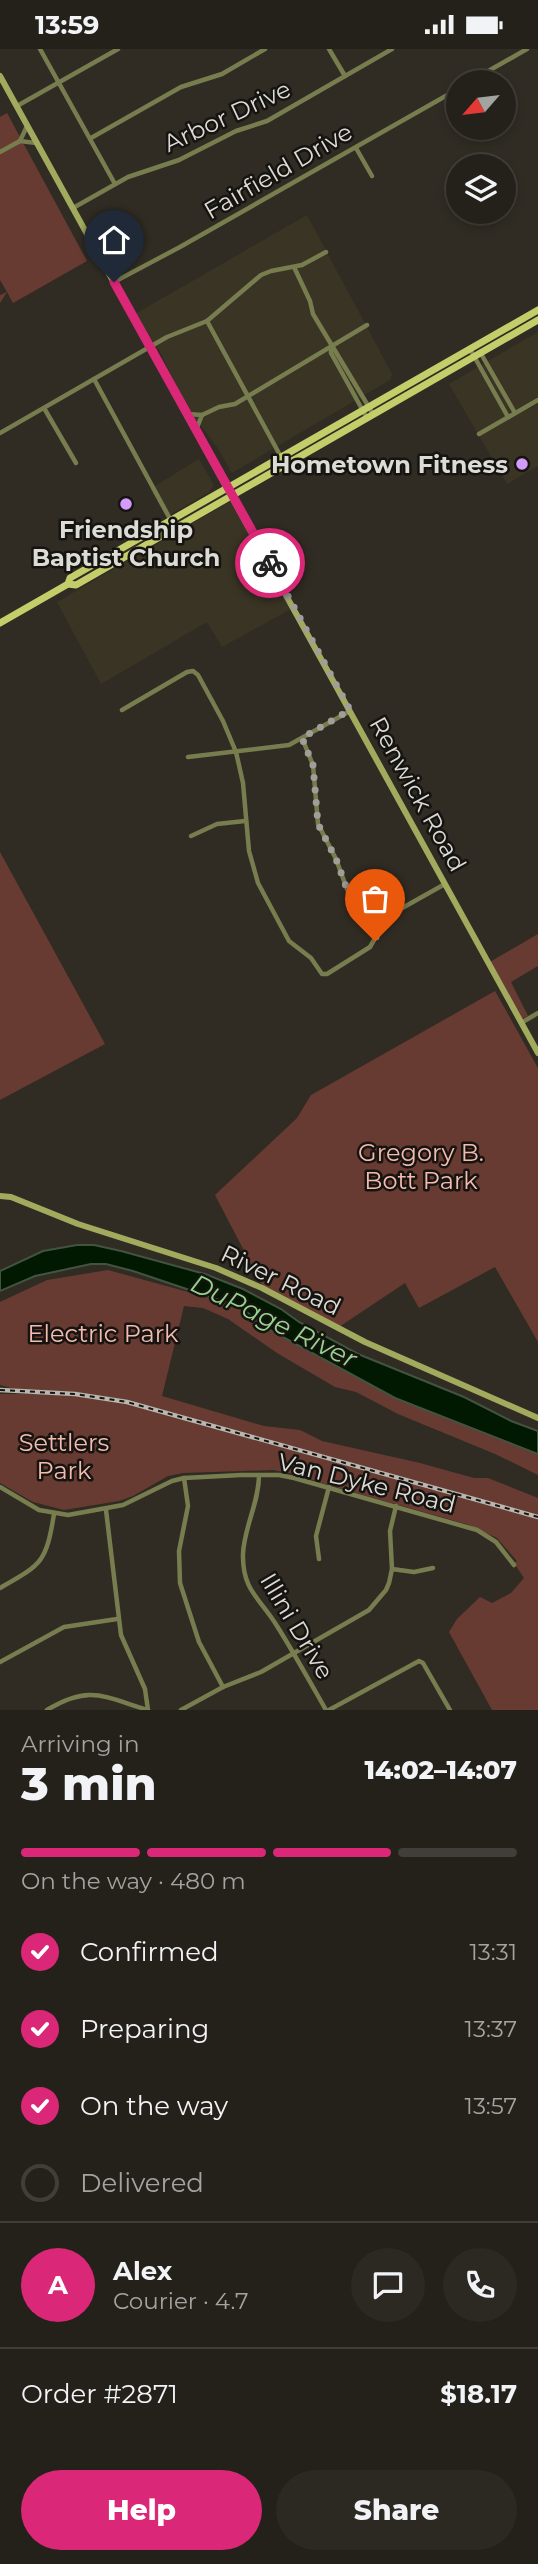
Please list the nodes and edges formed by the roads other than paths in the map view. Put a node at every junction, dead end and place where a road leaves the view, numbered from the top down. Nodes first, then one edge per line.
1 (40, 49) edge
2 (118, 49) edge
3 (265, 49) edge
4 (329, 49) edge
5 (392, 49) edge
6 (527, 49) edge
7 (490, 70) edge
8 (0, 76) edge
9 (345, 76) junction
10 (59, 82) junction
11 (446, 96) edge
12 (17, 106) junction
13 (28, 125) junction
14 (91, 138) junction
15 (20, 141) junction
16 (37, 143) junction
17 (356, 148) junction
18 (0, 152) edge
19 (372, 176) dead end
20 (115, 184) junction
21 (73, 208) junction
22 (326, 252) dead end
23 (294, 267) junction
24 (114, 282) junction
25 (538, 310) edge
26 (538, 320) edge
27 (206, 321) junction
28 (367, 325) dead end
29 (150, 346) junction
30 (331, 346) junction
31 (473, 347) junction
32 (477, 355) junction
33 (94, 379) junction
34 (248, 396) junction
35 (538, 400) edge
36 (44, 408) junction
37 (368, 412) junction
38 (515, 413) junction
39 (187, 414) junction
40 (202, 415) junction
41 (508, 417) junction
42 (196, 430) junction
43 (0, 433) edge
44 (479, 434) dead end
45 (281, 457) junction
46 (76, 463) dead end
47 (230, 492) junction
48 (173, 524) junction
49 (0, 623) edge
50 (122, 710) dead end
51 (350, 710) junction
52 (302, 738) junction
53 (236, 752) junction
54 (188, 757) dead end
55 (245, 821) junction
56 (191, 836) dead end
57 (445, 883) junction
58 (377, 933) junction
59 (538, 1013) edge
60 (521, 1023) junction
61 (538, 1053) edge
62 (0, 1196) edge
63 (538, 1418) edge
64 (259, 1475) junction
65 (184, 1478) junction
66 (329, 1487) junction
67 (2, 1489) edge
68 (0, 1498) edge
69 (396, 1506) junction
70 (106, 1510) junction
71 (54, 1514) junction
72 (320, 1559) dead end
73 (514, 1565) dead end
74 (433, 1568) dead end
75 (392, 1569) junction
76 (0, 1588) edge
77 (117, 1619) junction
78 (294, 1654) junction
79 (0, 1663) edge
80 (223, 1687) junction
81 (47, 1710) edge
82 (148, 1710) edge
83 (181, 1710) edge
84 (328, 1710) edge
85 (450, 1710) edge

1 - 10 street
2 - 10 street
3 - 14 street
4 - 9 street
5 - 9 street, Arbor Drive
6 - 7 street
8 - 12 street, Renwick Road
9 - 20 street, Arbor Drive
10 - 12 street
10 - 14 street
11 - 17 street, Fairfield Drive
12 - 13 street, Renwick Road
13 - 15 street
13 - 16 street, Renwick Road
14 - 20 street
15 - 16 street
15 - 18 street
16 - 21 street, Renwick Road
17 - 19 street
17 - 24 street, Fairfield Drive
20 - 21 street, Arbor Drive
21 - 24 street, Renwick Road
22 - 23 street
23 - 27 street
23 - 30 street
24 - 29 street, Renwick Road
25 - 31 main road
26 - 32 main road
27 - 29 street
27 - 34 street
28 - 30 street
29 - 33 street
29 - 39 street, Renwick Road
30 - 34 street
30 - 37 street
31 - 32 street
31 - 37 main road
32 - 37 main road
32 - 38 street
32 - 41 street
33 - 36 street
33 - 48 street
34 - 40 street
34 - 45 street
35 - 38 street
36 - 43 street
36 - 46 street
37 - 45 main road
37 - 47 main road
38 - 41 street
39 - 40 street
39 - 42 street, Renwick Road
40 - 42 street
41 - 44 street
42 - 47 street, Renwick Road
45 - 47 main road
47 - 48 main road
47 - 51 street, Renwick Road
48 - 49 main road
50 - 53 street
51 - 52 street
51 - 57 street, Renwick Road
52 - 53 street
52 - 58 street
53 - 54 street
53 - 55 street
55 - 56 street
55 - 58 street
57 - 58 street
57 - 60 street, Renwick Road
59 - 60 street
60 - 61 street, Renwick Road
62 - 63 street, River Road
64 - 65 street, Van Dyke Road
64 - 66 street, Van Dyke Road
64 - 78 street, Illini Drive
65 - 70 street, Van Dyke Road
65 - 80 street
66 - 69 street, Van Dyke Road
66 - 72 street
67 - 68 street
67 - 71 street, Van Dyke Road
69 - 73 street, Van Dyke Road
69 - 75 street
70 - 71 street, Van Dyke Road
70 - 77 street
71 - 76 street
74 - 75 street
75 - 78 street
77 - 79 street
77 - 82 street
78 - 80 street
78 - 84 street, Illini Drive
80 - 83 street
81 - 82 street
84 - 85 street

